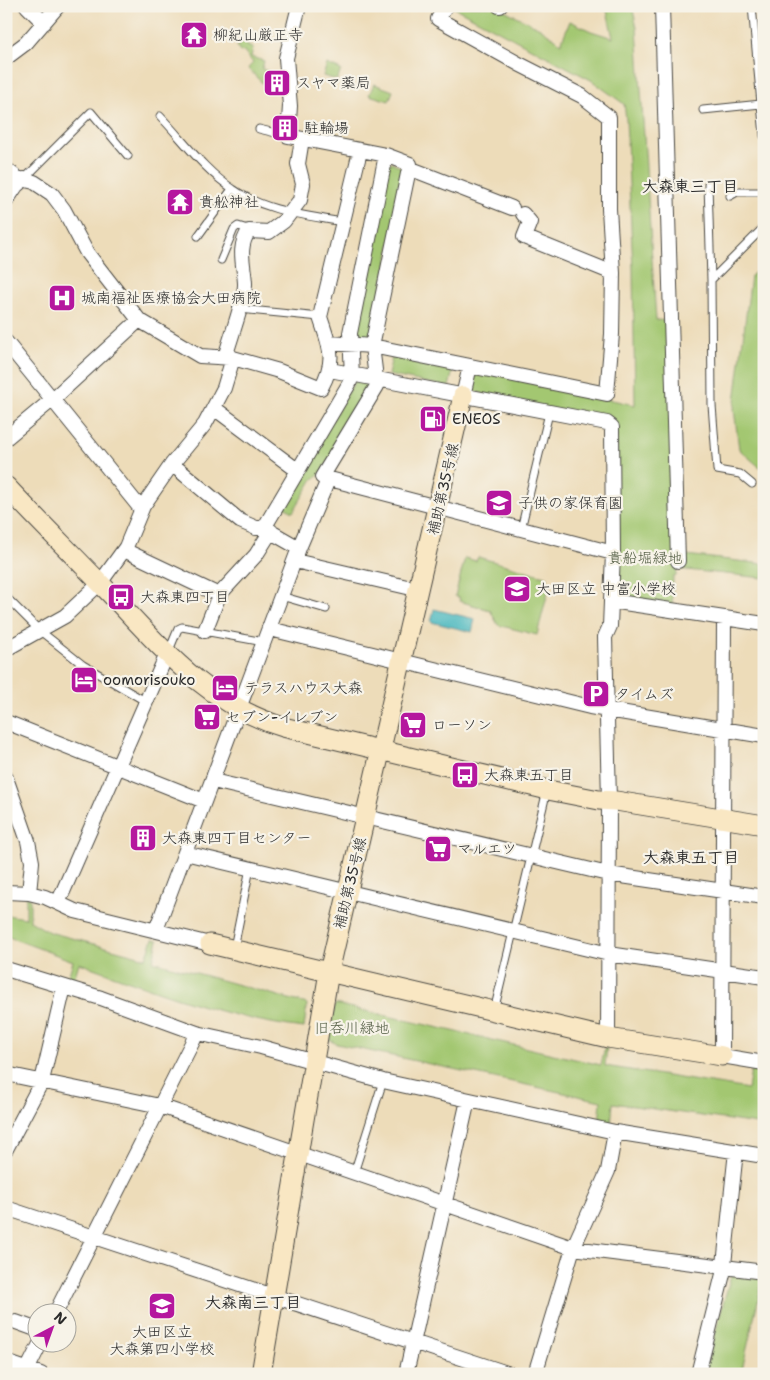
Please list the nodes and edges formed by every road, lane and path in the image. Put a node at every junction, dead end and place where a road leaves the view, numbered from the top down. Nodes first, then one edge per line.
1 (27, 6) edge
2 (58, 6) edge
3 (299, 6) edge
4 (446, 6) edge
5 (662, 6) edge
6 (752, 6) edge
7 (44, 23) junction
8 (6, 58) edge
9 (761, 104) junction
10 (703, 110) dead end
11 (160, 116) dead end
12 (259, 129) dead end
13 (288, 136) junction
14 (764, 136) edge
15 (302, 139) junction
16 (366, 151) junction
17 (386, 155) junction
18 (128, 156) dead end
19 (409, 168) junction
20 (6, 169) edge
21 (24, 179) junction
22 (708, 184) dead end
23 (232, 189) junction
24 (764, 192) edge
25 (730, 196) dead end
26 (6, 201) edge
27 (717, 208) dead end
28 (291, 213) junction
29 (710, 217) junction
30 (342, 222) junction
31 (764, 227) edge
32 (253, 230) junction
33 (198, 236) dead end
34 (221, 260) dead end
35 (613, 273) junction
36 (711, 280) junction
37 (239, 309) junction
38 (320, 317) junction
39 (139, 320) junction
40 (6, 342) edge
41 (329, 343) junction
42 (350, 344) junction
43 (372, 346) junction
44 (229, 358) junction
45 (470, 366) junction
46 (330, 370) junction
47 (352, 376) junction
48 (376, 379) junction
49 (463, 396) junction
50 (53, 399) junction
51 (214, 408) junction
52 (549, 413) junction
53 (6, 438) edge
54 (172, 464) junction
55 (297, 470) junction
56 (328, 480) junction
57 (752, 484) dead end
58 (6, 486) edge
59 (141, 509) junction
60 (439, 509) junction
61 (267, 530) junction
62 (521, 530) junction
63 (124, 550) junction
64 (613, 553) junction
65 (297, 555) junction
66 (678, 561) dead end
67 (100, 583) junction
68 (420, 590) junction
69 (219, 595) junction
70 (281, 596) junction
71 (6, 597) edge
72 (611, 601) junction
73 (326, 609) dead end
74 (724, 618) junction
75 (764, 624) edge
76 (270, 628) junction
77 (39, 630) junction
78 (205, 631) junction
79 (265, 642) junction
80 (6, 649) edge
81 (167, 654) junction
82 (402, 662) junction
83 (145, 702) junction
84 (239, 710) junction
85 (608, 710) junction
86 (6, 722) edge
87 (724, 729) junction
88 (764, 736) edge
89 (382, 750) junction
90 (117, 767) junction
91 (6, 778) edge
92 (213, 781) junction
93 (548, 790) junction
94 (609, 800) junction
95 (204, 801) junction
96 (366, 818) junction
97 (724, 819) junction
98 (764, 826) edge
99 (185, 853) junction
100 (532, 857) junction
101 (250, 868) junction
102 (608, 874) junction
103 (724, 891) junction
104 (6, 892) edge
105 (348, 892) junction
106 (29, 893) junction
107 (764, 897) edge
108 (58, 903) junction
109 (156, 930) junction
110 (513, 931) junction
111 (210, 944) joint
112 (234, 950) junction
113 (608, 954) junction
114 (6, 968) edge
115 (724, 971) junction
116 (329, 972) junction
117 (764, 977) edge
118 (64, 988) junction
119 (494, 1011) junction
120 (197, 1034) junction
121 (608, 1038) junction
122 (722, 1056) junction
123 (314, 1061) junction
124 (764, 1063) edge
125 (6, 1074) edge
126 (42, 1081) junction
127 (383, 1081) junction
128 (468, 1100) junction
129 (160, 1106) junction
130 (615, 1132) junction
131 (6, 1149) edge
132 (736, 1151) junction
133 (298, 1153) junction
134 (764, 1156) edge
135 (354, 1174) junction
136 (445, 1205) junction
137 (6, 1208) edge
138 (94, 1237) junction
139 (573, 1248) junction
140 (723, 1266) junction
141 (764, 1272) edge
142 (274, 1294) junction
143 (61, 1302) edge
144 (16, 1322) dead end
145 (28, 1326) edge
146 (414, 1342) junction
147 (38, 1352) edge
148 (6, 1362) edge
149 (540, 1366) edge
150 (406, 1368) edge
151 (31, 1372) edge
152 (261, 1374) edge
153 (510, 1374) edge
154 (698, 1374) edge

1 - 7 street
2 - 7 street
3 - 13 street
4 - 35 street
5 - 66 street
6 - 9 lane
7 - 8 street
9 - 10 lane
9 - 14 lane
11 - 23 lane
12 - 13 lane
13 - 15 street
15 - 16 street
15 - 28 street
16 - 17 street
16 - 30 street
17 - 19 street
17 - 42 street
18 - 21 lane
19 - 35 street
19 - 43 street
20 - 21 street
21 - 26 street
21 - 39 street
22 - 29 lane
23 - 28 lane
23 - 33 lane
24 - 25 lane
27 - 29 lane
28 - 30 lane
28 - 32 street
29 - 36 lane
30 - 38 street
31 - 36 lane
32 - 34 lane
32 - 37 street
35 - 45 street
36 - 57 lane
37 - 38 lane
37 - 44 street
38 - 41 street
39 - 44 street
39 - 50 street
40 - 50 street
41 - 42 street
41 - 46 street
42 - 43 street
42 - 47 street
43 - 45 street
43 - 48 street
44 - 46 street
44 - 51 street
45 - 49 street
46 - 47 street
47 - 48 street
47 - 55 street
48 - 49 street
48 - 56 street
49 - 52 street
49 - 60 street, 補助第35号線
50 - 53 street
50 - 59 street
51 - 54 street
51 - 55 street
52 - 62 lane
52 - 64 street
54 - 59 street
54 - 61 street
55 - 61 street
56 - 60 street
56 - 65 street
58 - 67 street
59 - 63 street
60 - 62 street
60 - 68 street, 補助第35号線
61 - 65 street
61 - 69 street
62 - 64 street
63 - 67 street
63 - 69 street
64 - 72 street
65 - 68 street
65 - 70 street
67 - 77 street
67 - 81 street
68 - 82 street, 補助第35号線
69 - 78 street
70 - 73 lane
70 - 76 street
71 - 77 lane
72 - 74 street
72 - 85 street
74 - 75 street
74 - 87 street
76 - 79 street
76 - 82 street
77 - 80 street
77 - 83 lane
78 - 79 lane
78 - 81 lane
79 - 84 street
81 - 83 street
81 - 84 street
82 - 85 street
82 - 89 street, 補助第35号線
83 - 90 street
84 - 89 street
84 - 92 street
85 - 87 street
85 - 94 street
86 - 90 street
87 - 88 street
87 - 97 street
89 - 93 street
89 - 96 street, 補助第35号線
90 - 95 street
90 - 108 street
91 - 106 street
92 - 95 street
92 - 96 street
93 - 94 street
93 - 100 lane
94 - 97 street
94 - 102 street
95 - 99 street
96 - 100 street
96 - 105 street, 補助第35号線
97 - 98 street
97 - 103 street
99 - 101 street
99 - 109 street
100 - 102 street
100 - 110 lane
101 - 105 street
101 - 112 lane
102 - 103 street
102 - 113 street
103 - 107 street
103 - 115 street
104 - 106 street
105 - 110 street
105 - 116 street, 補助第35号線
106 - 108 street
108 - 109 street
109 - 111 street
110 - 113 street
110 - 119 lane
111 - 112 street
112 - 116 street
113 - 115 street
113 - 121 street
114 - 118 street
115 - 117 street
115 - 122 street
116 - 119 street
116 - 123 street, 補助第35号線
118 - 120 street
118 - 126 street
119 - 121 street
120 - 123 street
120 - 129 street
121 - 122 street
122 - 124 street
123 - 127 street
123 - 133 street, 補助第35号線
125 - 126 street
126 - 129 street
126 - 131 street
127 - 128 street
127 - 135 lane
128 - 130 street
128 - 136 street
129 - 133 street
129 - 138 street
130 - 132 street
130 - 139 street
132 - 134 street
132 - 140 street
133 - 135 street
133 - 142 street, 補助第35号線
135 - 136 street
136 - 139 street
136 - 146 street
137 - 138 street
138 - 142 street
138 - 143 street
139 - 140 street
139 - 149 street
140 - 141 street
140 - 154 street
142 - 146 street
142 - 152 street, 補助第35号線
144 - 145 street
146 - 150 street
146 - 153 street
147 - 151 street
148 - 151 street

